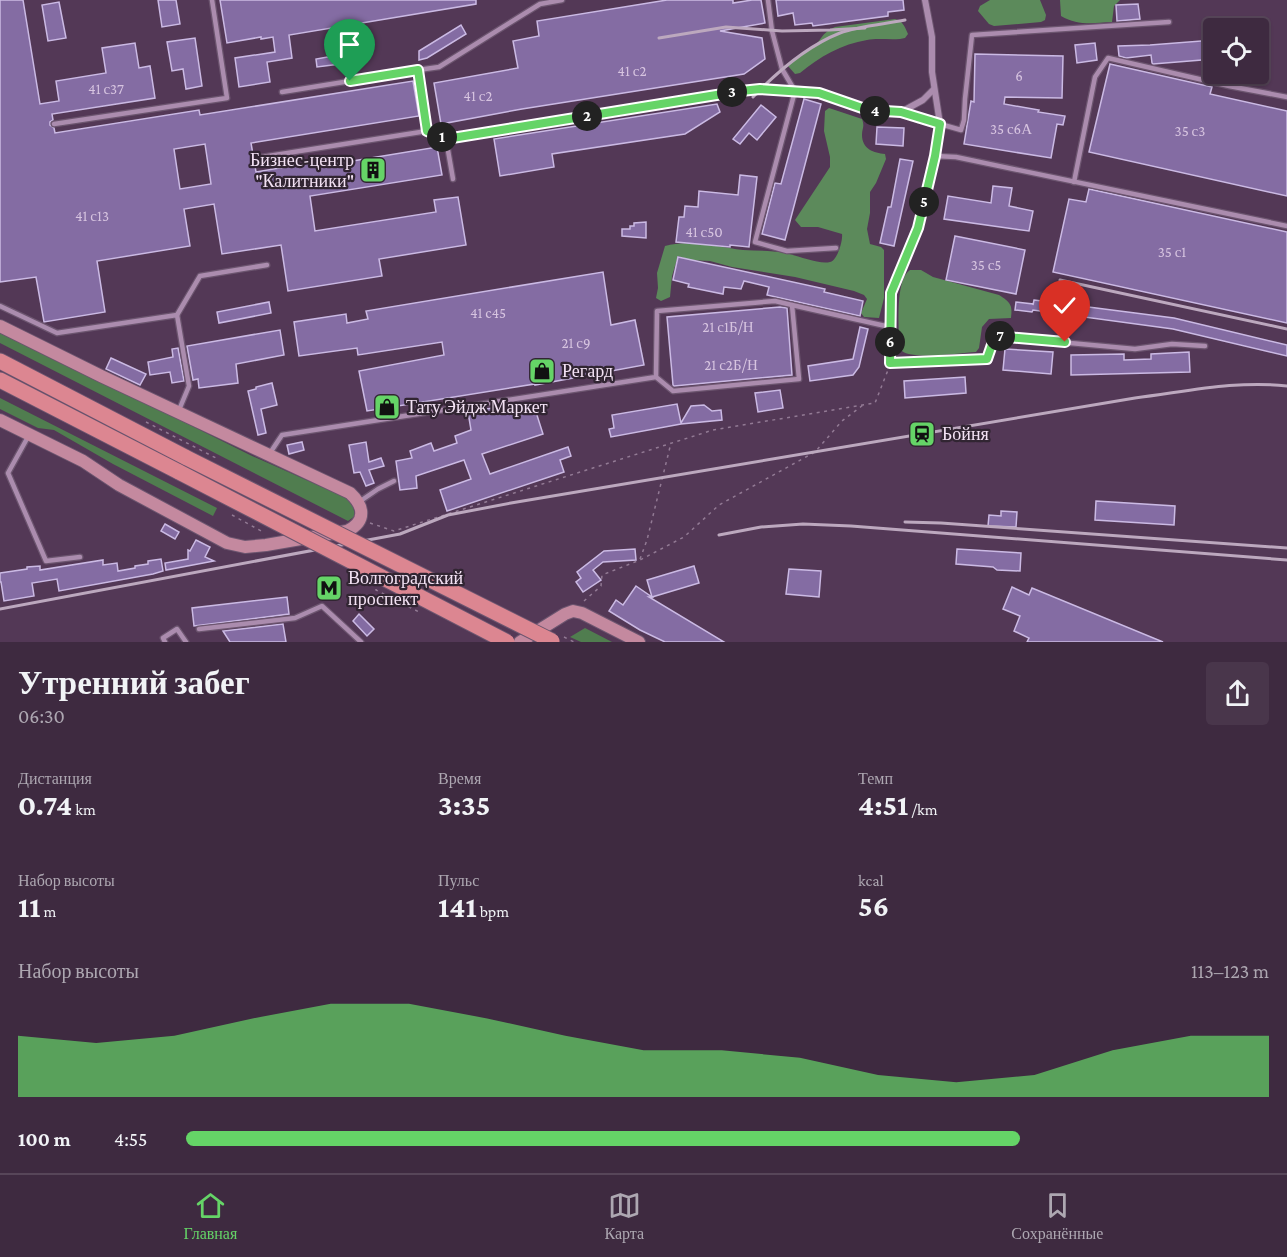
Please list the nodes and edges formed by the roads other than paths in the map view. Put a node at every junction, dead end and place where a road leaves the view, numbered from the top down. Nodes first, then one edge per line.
1 (212, 0) edge
2 (562, 0) edge
3 (768, 0) edge
4 (925, 0) edge
5 (1169, 22) dead end
6 (418, 70) junction
7 (934, 89) junction
8 (795, 91) junction
9 (282, 92) dead end
10 (1287, 97) edge
11 (901, 112) junction
12 (54, 124) dead end
13 (940, 124) junction
14 (427, 131) junction
15 (446, 139) junction
16 (935, 156) junction
17 (262, 157) dead end
18 (453, 179) dead end
19 (1074, 182) junction
20 (1287, 226) edge
21 (836, 248) dead end
22 (267, 265) dead end
23 (792, 305) junction
24 (0, 306) edge
25 (177, 315) junction
26 (0, 326) edge
27 (890, 327) junction
28 (1205, 346) dead end
29 (0, 361) edge
30 (890, 363) joint
31 (656, 377) junction
32 (0, 380) edge
33 (178, 413) junction
34 (0, 420) edge
35 (29, 435) junction
36 (269, 456) junction
37 (0, 469) edge
38 (8, 473) junction
39 (394, 481) dead end
40 (359, 502) junction
41 (80, 557) dead end
42 (199, 629) dead end
43 (556, 640) edge
44 (165, 642) edge
45 (186, 642) edge
46 (361, 642) edge
47 (507, 642) edge
48 (520, 642) edge
49 (639, 642) edge

1 - 12 lane
2 - 6 lane
3 - 8 lane
4 - 7 street
5 - 13 lane
6 - 9 lane
6 - 14 lane
7 - 11 street
7 - 13 street
8 - 11 street
8 - 15 street
8 - 21 lane
10 - 19 lane
11 - 13 street
13 - 16 street
14 - 15 street
14 - 17 lane
15 - 18 lane
16 - 19 lane
16 - 27 street
19 - 20 lane
22 - 25 lane
23 - 27 lane
23 - 31 lane
23 - 31 lane
24 - 25 lane
25 - 33 lane
26 - 33 street
27 - 30 street
28 - 30 lane
29 - 43 main road, bridge
31 - 36 lane
32 - 47 main road, bridge
33 - 36 street
34 - 35 street
35 - 38 lane
35 - 40 street
36 - 40 street
37 - 38 lane
38 - 41 lane
39 - 40 lane
42 - 46 lane
44 - 45 lane
48 - 49 street

